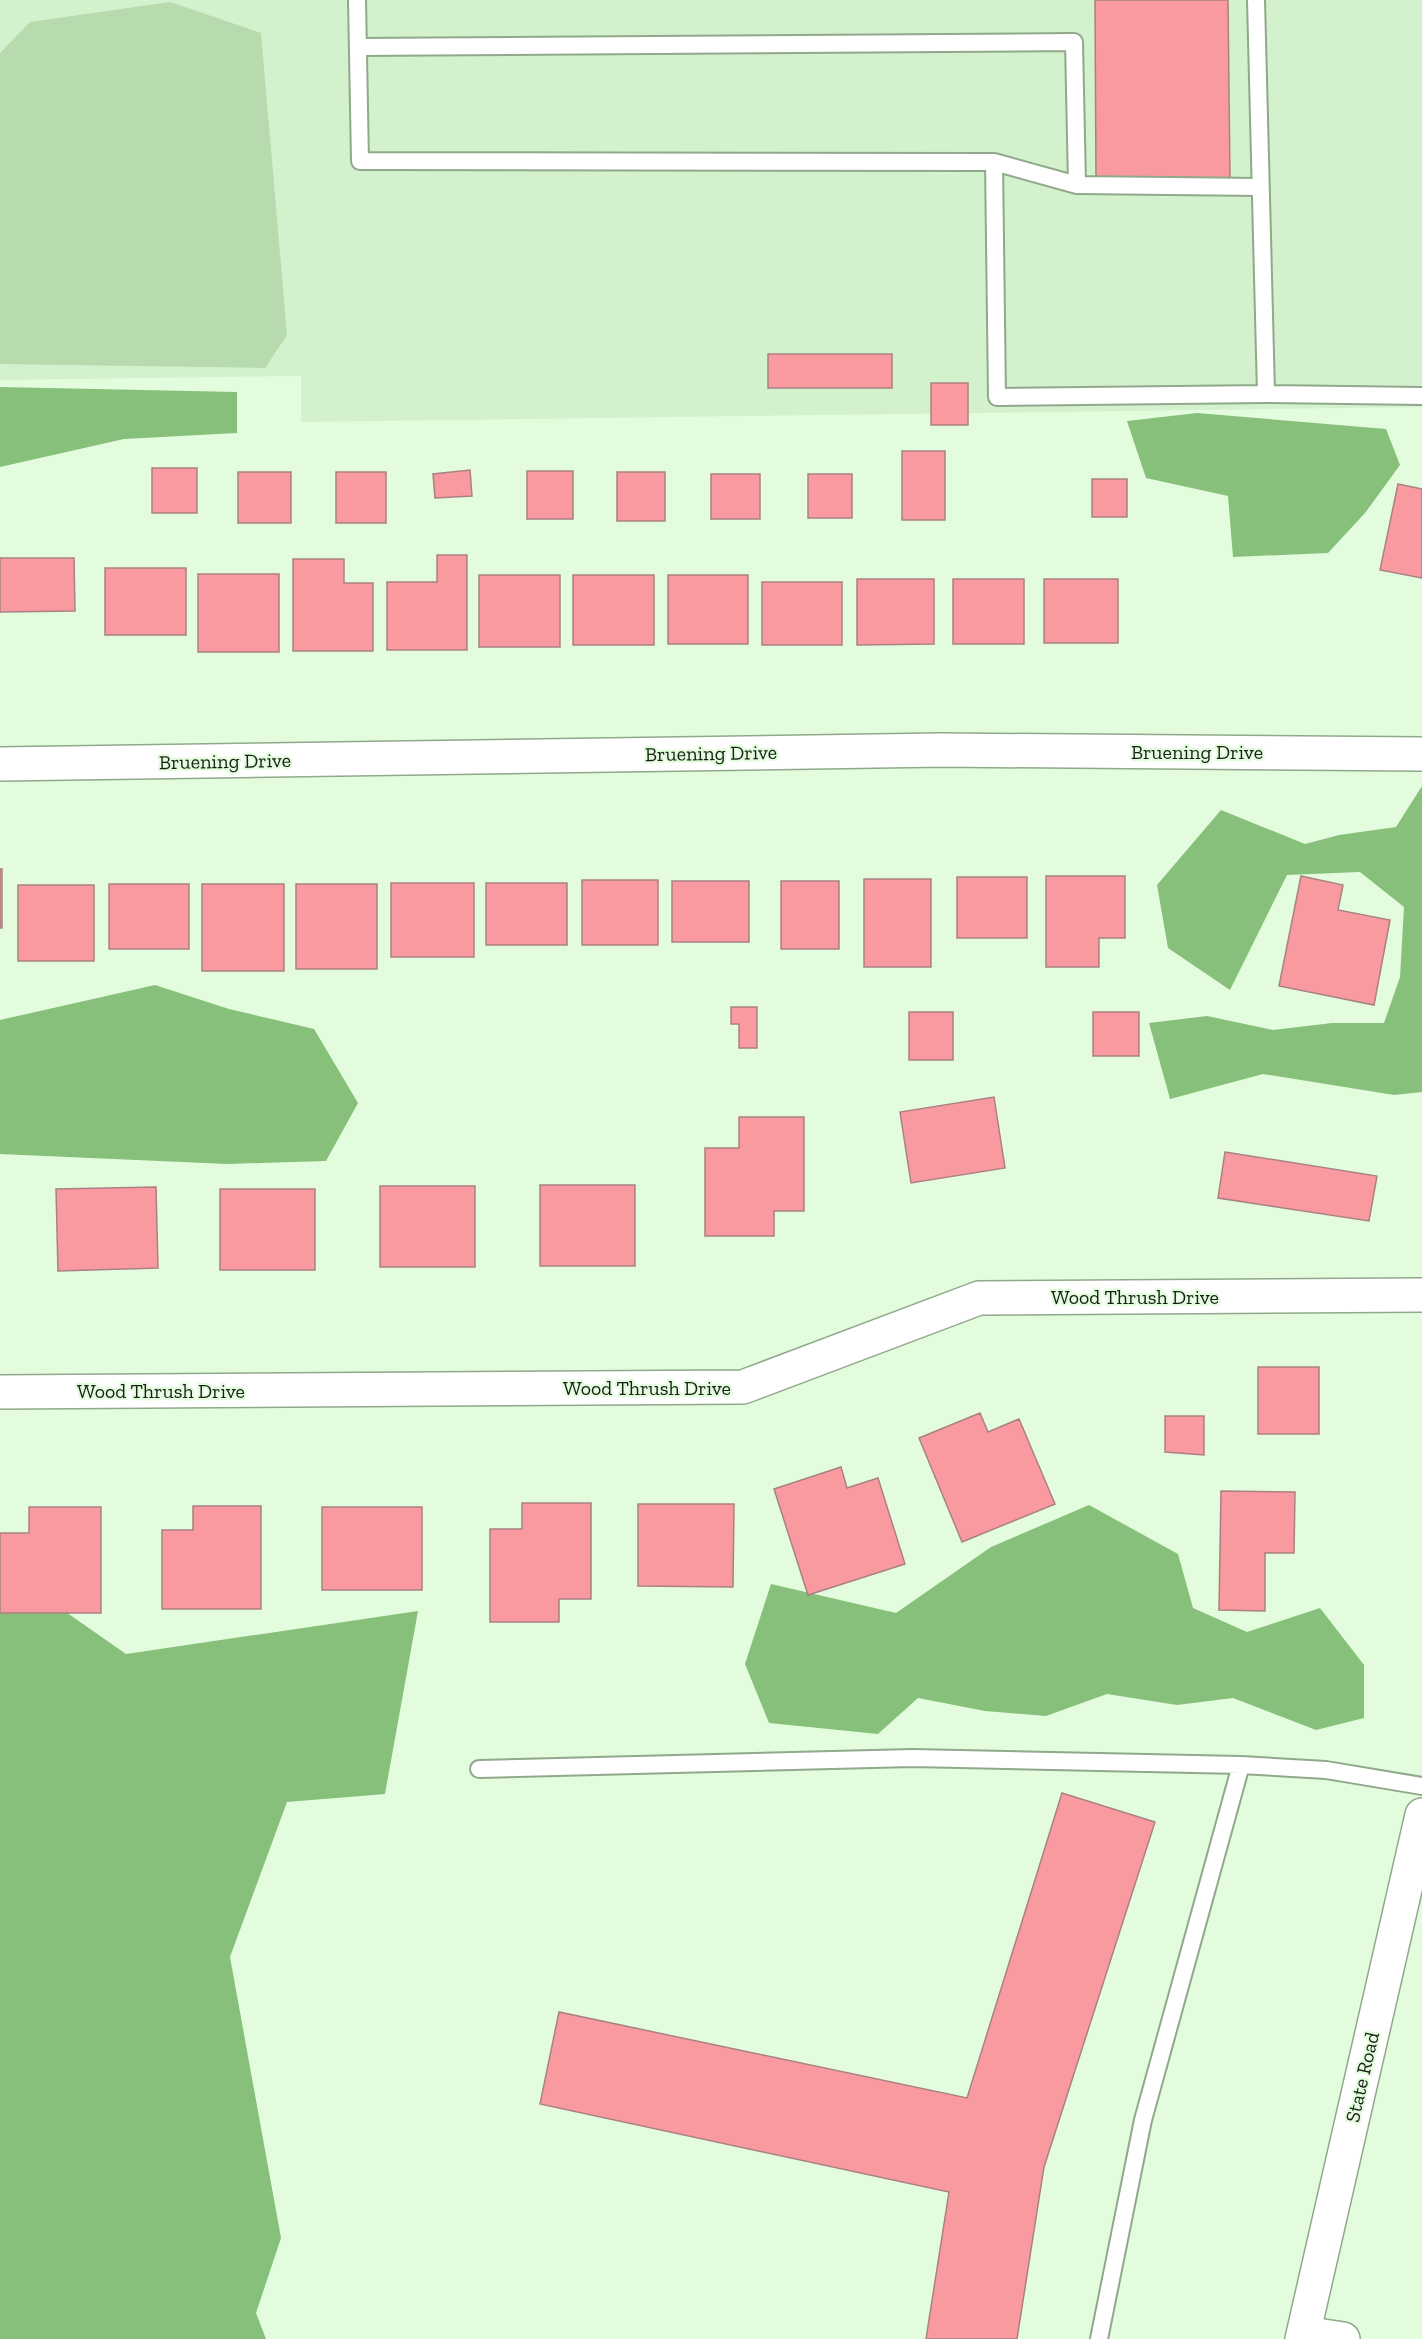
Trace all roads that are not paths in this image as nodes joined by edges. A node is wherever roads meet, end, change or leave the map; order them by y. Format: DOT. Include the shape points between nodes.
graph roads {
  1 [pos="357,0"];
  2 [pos="1256,0"];
  3 [pos="358,47"];
  4 [pos="994,162"];
  5 [pos="1077,185"];
  6 [pos="1260,187"];
  7 [pos="1266,394"];
  8 [pos="1422,396"];
  9 [pos="1422,754"];
  10 [pos="0,764"];
  11 [pos="1422,1295"];
  12 [pos="0,1392"];
  13 [pos="1240,1766"];
  14 [pos="479,1769"];
  15 [pos="1422,1786"];
  16 [pos="1422,1815"];
  17 [pos="1303,2336"];
  18 [pos="1099,2339"];
  19 [pos="1343,2339"];
  1 -- 3 [label="lane"];
  2 -- 6 [label="lane"];
  3 -- 4 [label="lane" via="360,162"];
  3 -- 5 [label="lane" via="1074,42"];
  4 -- 5 [label="lane"];
  4 -- 7 [label="lane" via="997,397"];
  5 -- 6 [label="lane"];
  6 -- 7 [label="lane"];
  7 -- 8 [label="lane"];
  9 -- 10 [label="street, Bruening Drive" via="941,750"];
  11 -- 12 [label="street, Wood Thrush Drive" via="979,1298 743,1387"];
  13 -- 14 [label="lane" via="913,1758"];
  13 -- 15 [label="lane" via="1326,1770"];
  13 -- 18 [label="lane" via="1143,2120"];
  16 -- 17 [label="street, State Road"];
  17 -- 19 [label="street"];
}
